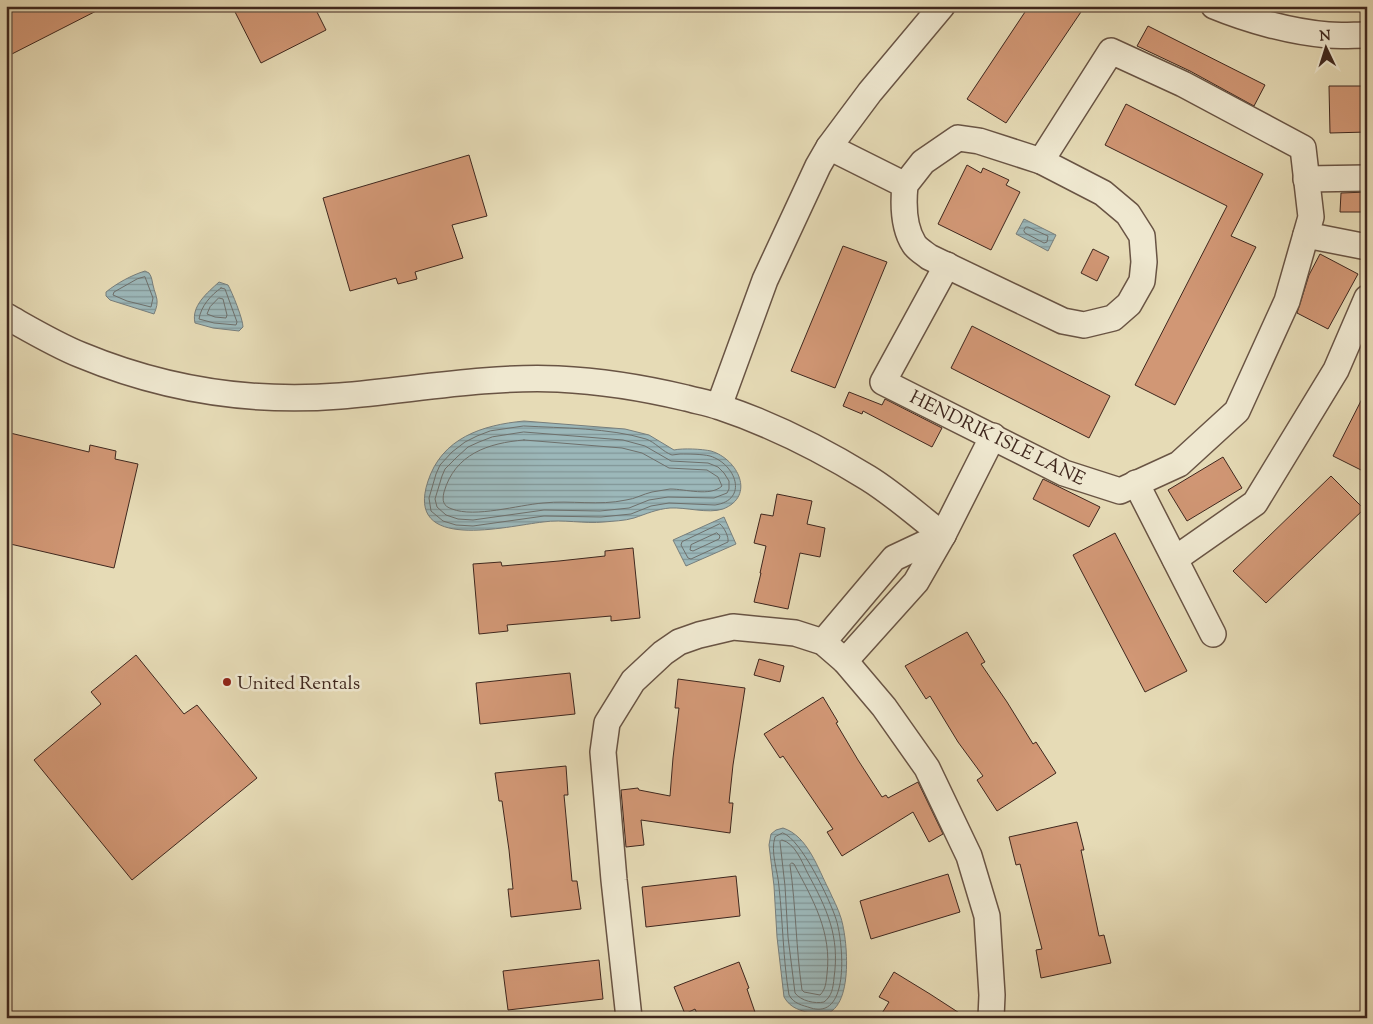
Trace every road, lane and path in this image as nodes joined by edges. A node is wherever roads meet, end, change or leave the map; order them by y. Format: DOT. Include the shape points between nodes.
graph roads {
  1 [pos="942,6"];
  2 [pos="1214,6"];
  3 [pos="1367,35"];
  4 [pos="829,147"];
  5 [pos="1041,161"];
  6 [pos="1367,178"];
  7 [pos="1306,179"];
  8 [pos="905,185"];
  9 [pos="1306,235"];
  10 [pos="1367,246"];
  11 [pos="947,265"];
  12 [pos="1367,298"];
  13 [pos="6,316"];
  14 [pos="719,406"];
  15 [pos="993,436"];
  16 [pos="1136,483"];
  17 [pos="943,535"];
  18 [pos="1175,559"];
  19 [pos="1212,634"];
  20 [pos="823,642"];
  21 [pos="846,661"];
  22 [pos="629,1018"];
  23 [pos="991,1018"];
  1 -- 4 [label="street"];
  2 -- 3 [label="street" via="1243,18 1327,35"];
  4 -- 8 [label="street"];
  4 -- 14 [label="street" via="765,280"];
  5 -- 7 [label="street, HENDRIK ISLE LANE" via="1111,51 1183,84 1303,148"];
  5 -- 8 [label="street" via="979,141 958,138 923,162"];
  5 -- 11 [label="street" via="1103,193 1128,214 1142,236 1142,281 1129,304 1114,318 1084,325 1063,321"];
  6 -- 7 [label="street"];
  7 -- 9 [label="street, HENDRIK ISLE LANE" via="1311,217"];
  8 -- 11 [label="street" via="906,226 914,245"];
  9 -- 10 [label="street"];
  9 -- 16 [label="street, HENDRIK ISLE LANE" via="1287,301 1237,411 1178,464"];
  11 -- 15 [label="street, HENDRIK ISLE LANE" via="883,382"];
  12 -- 18 [label="street" via="1336,370 1255,503"];
  13 -- 14 [label="street" via="80,355 171,384 224,393 302,398 477,380 559,379 640,389"];
  14 -- 17 [label="street" via="797,438 861,474"];
  15 -- 16 [label="street, HENDRIK ISLE LANE" via="1064,473 1120,491"];
  15 -- 17 [label="street"];
  16 -- 18 [label="street"];
  17 -- 20 [label="street" via="894,558"];
  17 -- 21 [label="street" via="916,582"];
  18 -- 19 [label="street"];
  20 -- 21 [label="street"];
  20 -- 22 [label="street" via="795,633 734,627 679,642 633,681 607,723 603,752"];
  21 -- 23 [label="street" via="884,707 927,768 969,856 987,916"];
}
